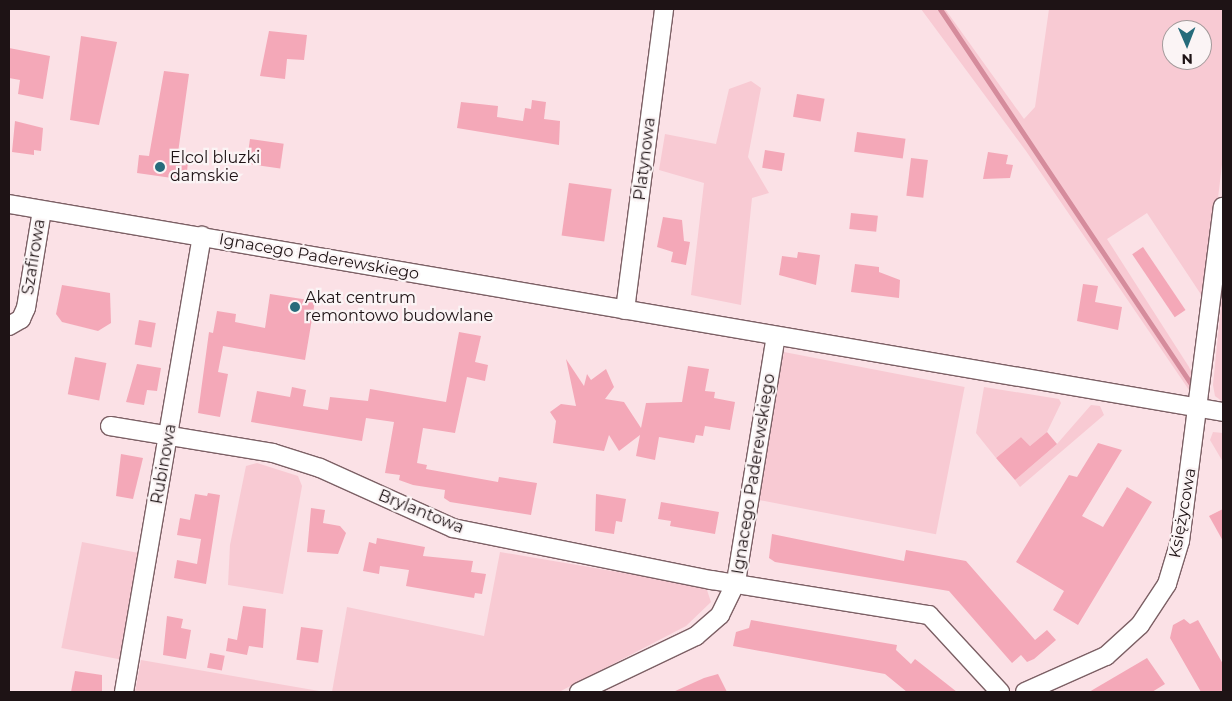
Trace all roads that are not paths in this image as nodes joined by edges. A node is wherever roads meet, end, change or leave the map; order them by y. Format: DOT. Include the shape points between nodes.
graph roads {
  1 [pos="664,9"];
  2 [pos="9,204"];
  3 [pos="1223,207"];
  4 [pos="42,210"];
  5 [pos="202,236"];
  6 [pos="625,310"];
  7 [pos="9,326"];
  8 [pos="776,336"];
  9 [pos="1200,408"];
  10 [pos="1223,412"];
  11 [pos="110,426"];
  12 [pos="169,437"];
  13 [pos="736,582"];
  14 [pos="124,692"];
  15 [pos="578,692"];
  16 [pos="1000,692"];
  17 [pos="1025,692"];
  1 -- 6 [label="street, Platynowa"];
  2 -- 4 [label="street, Ignacego Paderewskiego"];
  3 -- 9 [label="street, Księżycowa"];
  4 -- 5 [label="street, Ignacego Paderewskiego"];
  4 -- 7 [label="street, Szafirowa" via="26,308 21,319"];
  5 -- 6 [label="street, Ignacego Paderewskiego"];
  5 -- 12 [label="street, Rubinowa"];
  6 -- 8 [label="street, Ignacego Paderewskiego"];
  8 -- 9 [label="street, Ignacego Paderewskiego"];
  8 -- 13 [label="street, Ignacego Paderewskiego"];
  9 -- 10 [label="street, Ignacego Paderewskiego"];
  9 -- 17 [label="street, Księżycowa" via="1180,541 1155,605 1106,656"];
  11 -- 12 [label="street, Brylantowa"];
  12 -- 13 [label="street, Brylantowa" via="273,453 320,468 453,528"];
  12 -- 14 [label="street, Rubinowa"];
  13 -- 15 [label="street" via="720,615 696,636"];
  13 -- 16 [label="street, Ignacego Paderewskiego" via="929,615"];
}
